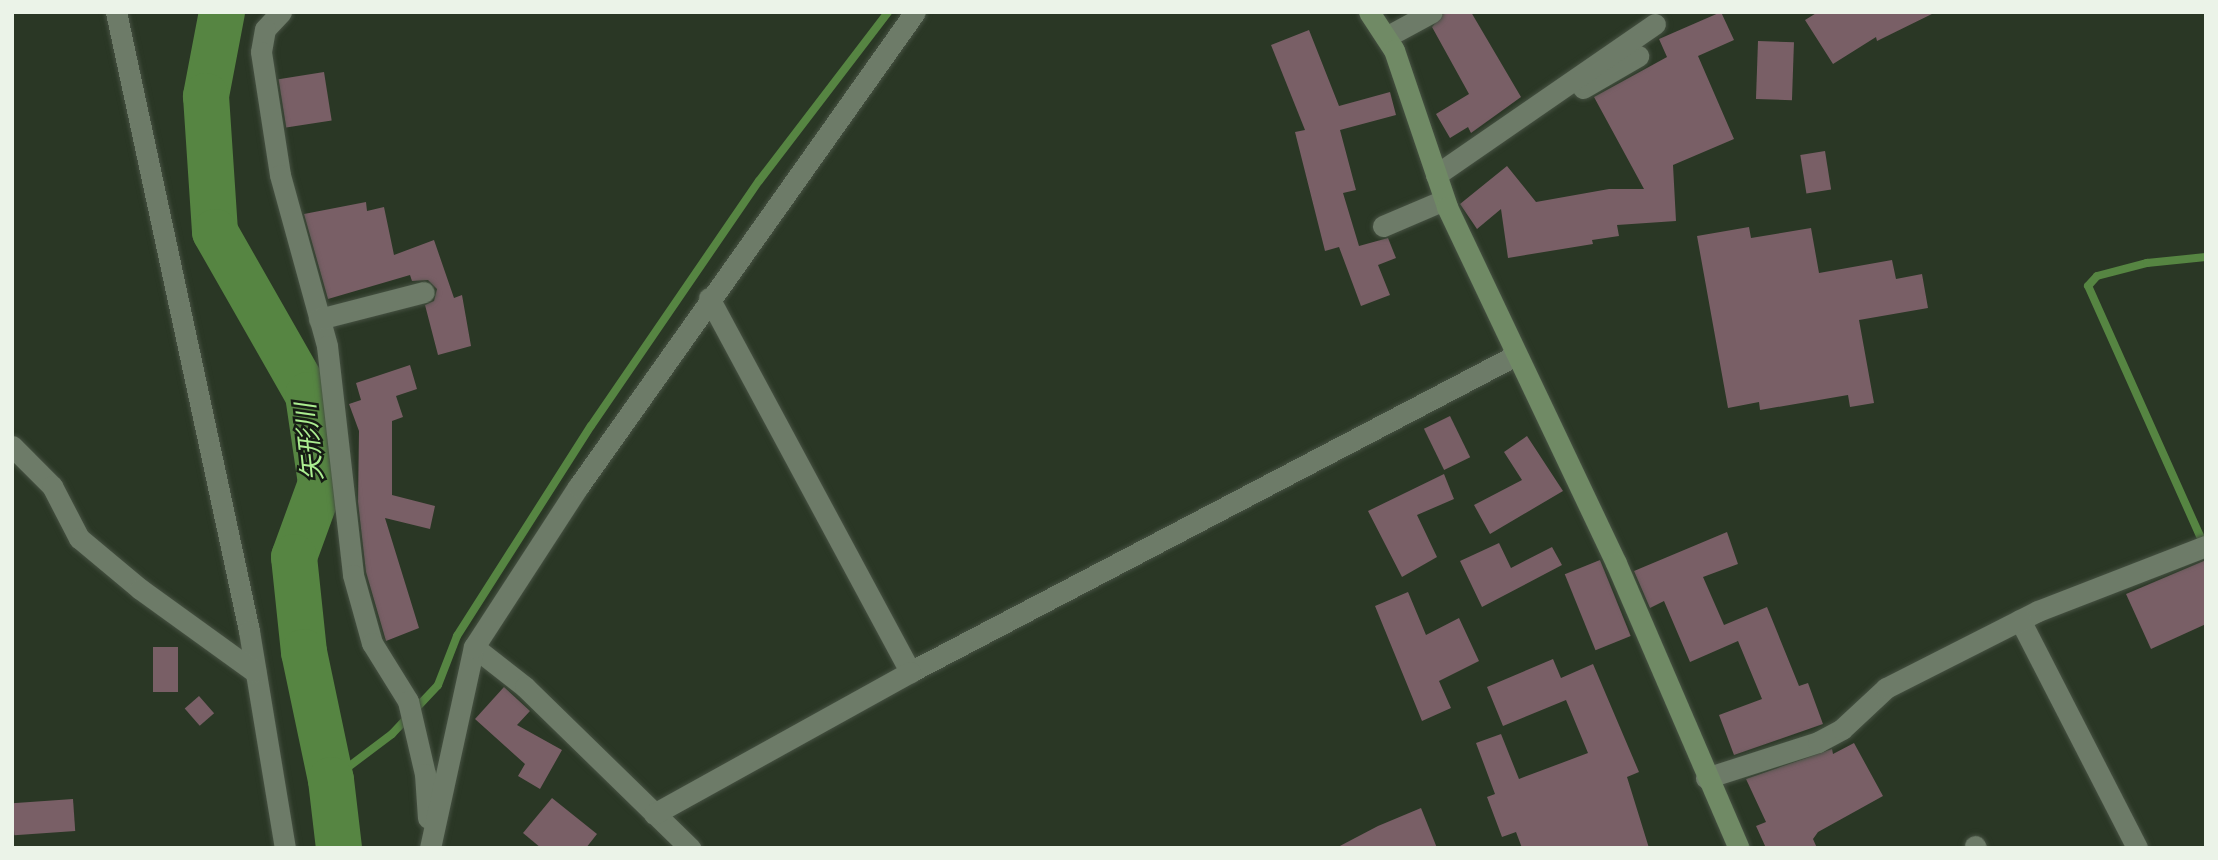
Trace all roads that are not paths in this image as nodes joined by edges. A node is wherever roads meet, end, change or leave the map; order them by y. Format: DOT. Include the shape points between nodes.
graph roads {
  1 [pos="116,12"];
  2 [pos="281,12"];
  3 [pos="915,12"];
  4 [pos="1369,12"];
  5 [pos="1432,12"];
  6 [pos="1655,24"];
  7 [pos="1386,37"];
  8 [pos="1638,56"];
  9 [pos="1440,188"];
  10 [pos="1383,226"];
  11 [pos="424,292"];
  12 [pos="709,298"];
  13 [pos="319,319"];
  14 [pos="1516,355"];
  15 [pos="12,446"];
  16 [pos="2206,546"];
  17 [pos="2021,620"];
  18 [pos="474,647"];
  19 [pos="255,672"];
  20 [pos="910,672"];
  21 [pos="1706,778"];
  22 [pos="654,814"];
  23 [pos="285,848"];
  24 [pos="430,848"];
  25 [pos="690,848"];
  26 [pos="1739,848"];
  27 [pos="2137,848"];
  1 -- 19 [label="street"];
  2 -- 13 [label="street" via="265,29 261,52 280,175"];
  3 -- 12 [label="street"];
  4 -- 7 [label="street"];
  5 -- 7 [label="street"];
  6 -- 9 [label="street"];
  7 -- 9 [label="street"];
  8 -- 9 [label="street" via="1572,94"];
  9 -- 10 [label="street"];
  9 -- 14 [label="street"];
  11 -- 13 [label="street"];
  12 -- 18 [label="street"];
  12 -- 20 [label="street"];
  13 -- 24 [label="street" via="327,346 353,575 372,643 408,701 425,774"];
  14 -- 20 [label="street"];
  14 -- 21 [label="street" via="1616,564"];
  15 -- 19 [label="street" via="52,486 79,538 140,589"];
  16 -- 17 [label="street"];
  17 -- 21 [label="street" via="1886,688 1858,709 1842,729 1818,742"];
  17 -- 27 [label="street"];
  18 -- 22 [label="street" via="524,687"];
  18 -- 24 [label="street"];
  19 -- 23 [label="street"];
  20 -- 22 [label="street"];
  21 -- 26 [label="street"];
  22 -- 25 [label="street"];
}
